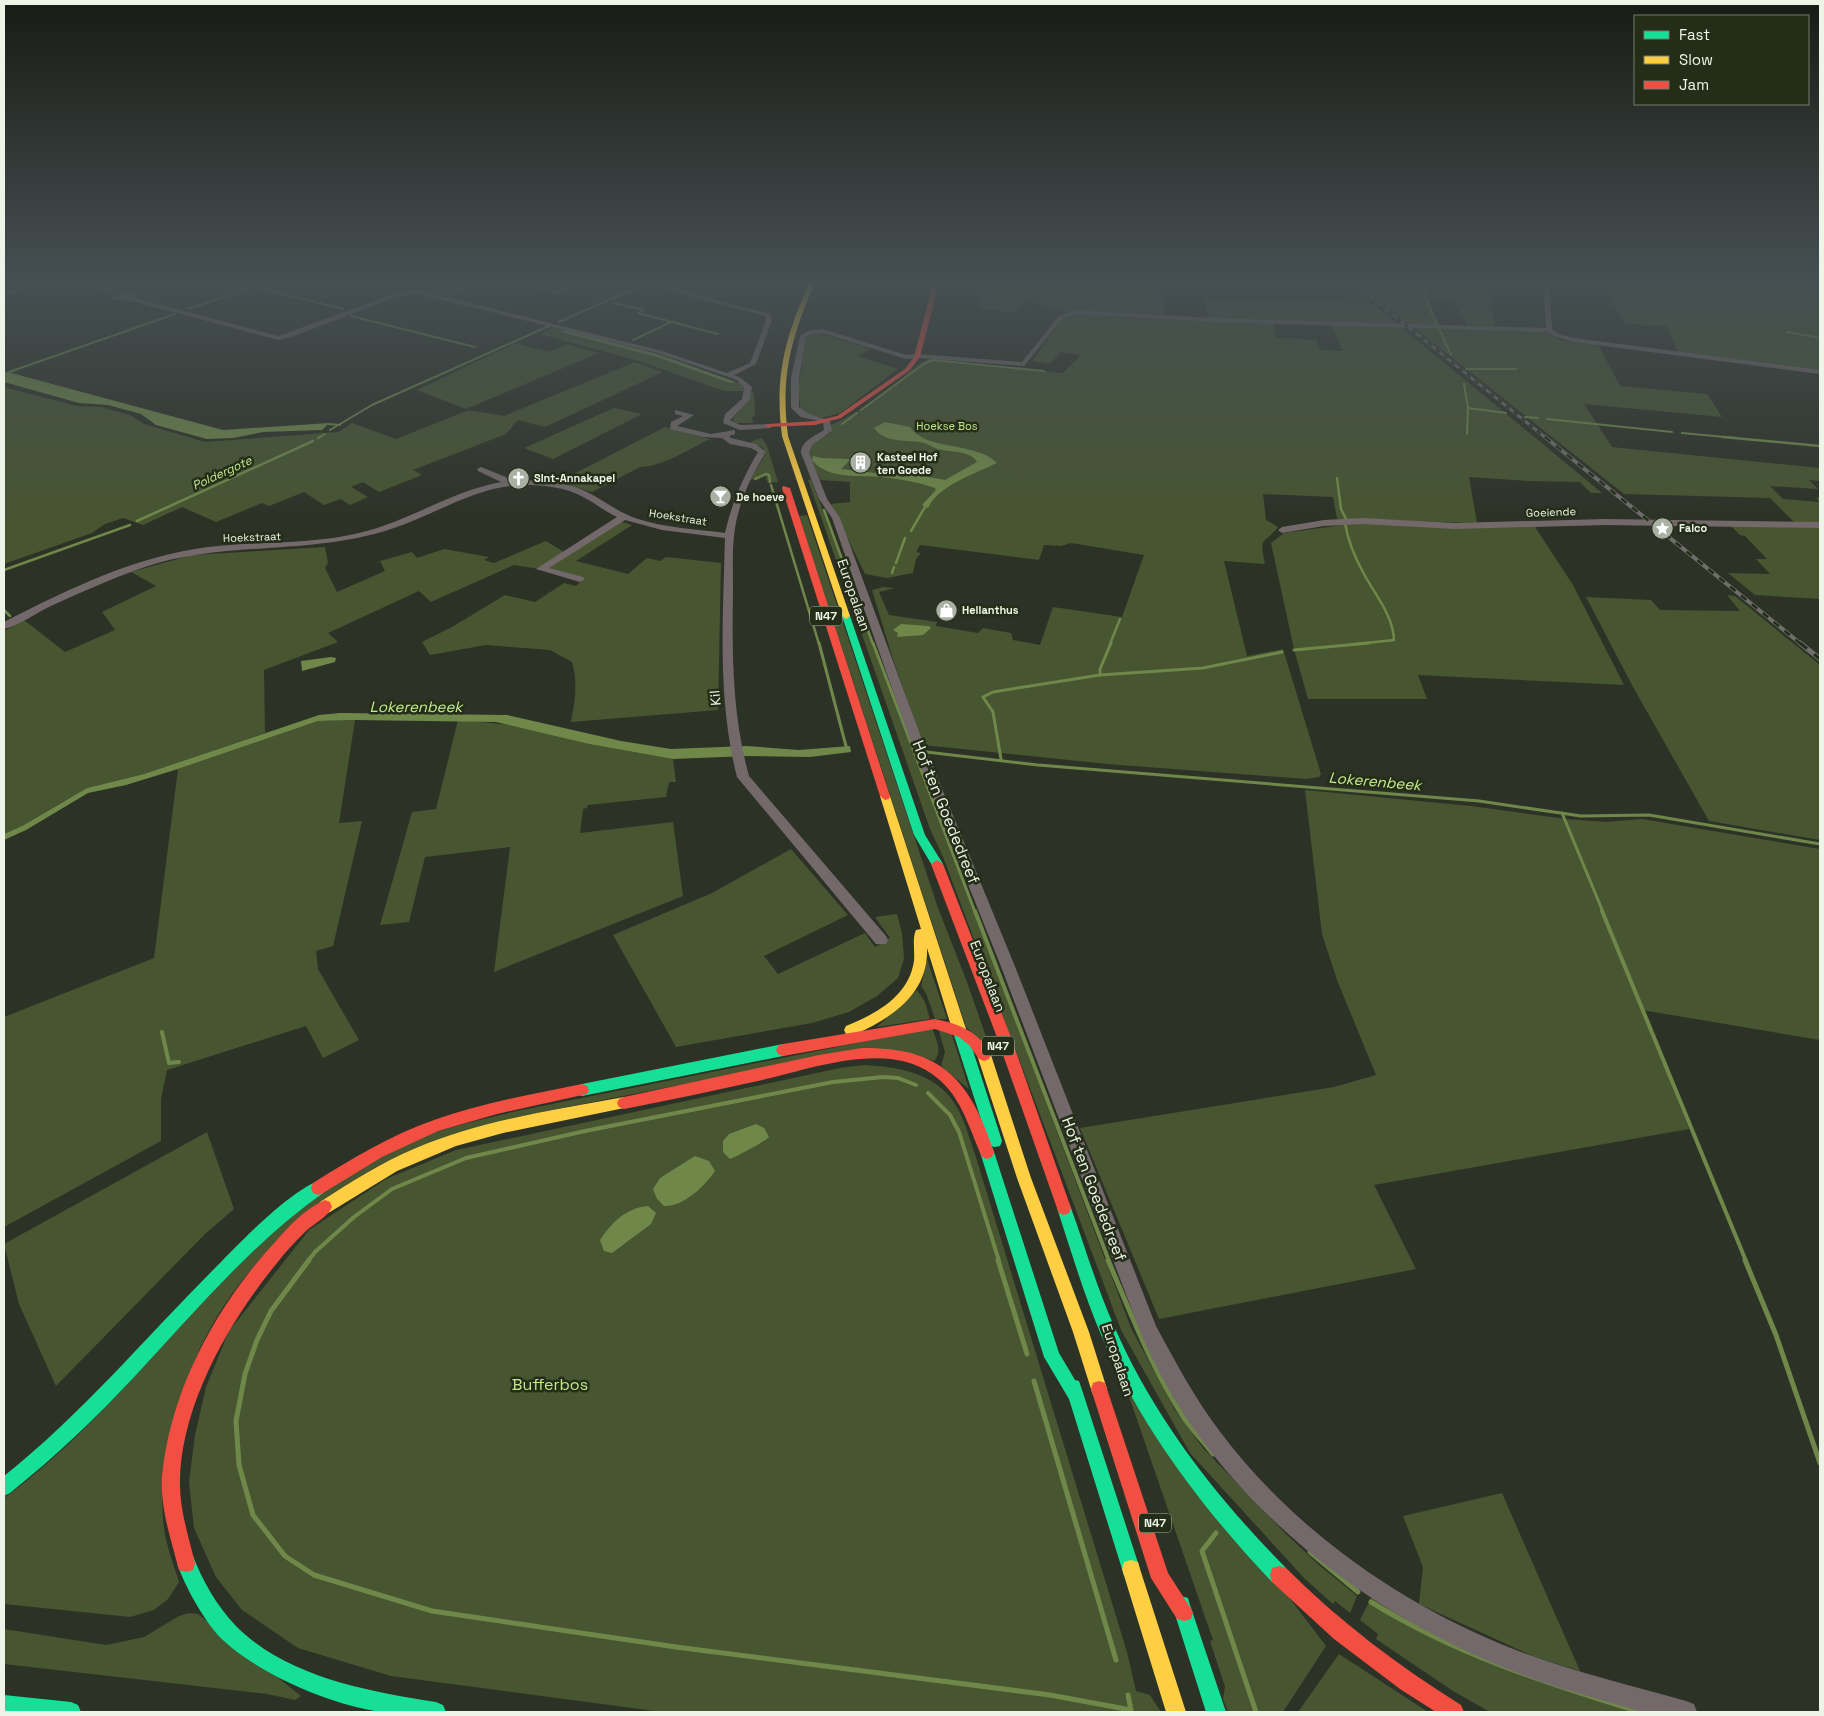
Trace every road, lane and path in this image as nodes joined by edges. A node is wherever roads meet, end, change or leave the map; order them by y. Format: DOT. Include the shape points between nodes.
graph roads {
  1 [pos="684,360"];
  2 [pos="754,360"];
  3 [pos="783,360"];
  4 [pos="798,360"];
  5 [pos="915,360"];
  6 [pos="965,360"];
  7 [pos="1027,360"];
  8 [pos="1728,360"];
  9 [pos="1820,372"];
  10 [pos="728,375"];
  11 [pos="678,412"];
  12 [pos="767,413"];
  13 [pos="826,421"];
  14 [pos="782,425"];
  15 [pos="732,426"];
  16 [pos="741,427"];
  17 [pos="769,431"];
  18 [pos="725,436"];
  19 [pos="480,469"];
  20 [pos="784,480"];
  21 [pos="505,484"];
  22 [pos="624,517"];
  23 [pos="1820,526"];
  24 [pos="1282,530"];
  25 [pos="729,536"];
  26 [pos="580,579"];
  27 [pos="4,626"];
  28 [pos="920,835"];
  29 [pos="923,915"];
  30 [pos="881,940"];
  31 [pos="959,1030"];
  32 [pos="811,1044"];
  33 [pos="1076,1396"];
  34 [pos="4,1487"];
  35 [pos="1184,1612"];
  36 [pos="4,1705"];
  37 [pos="71,1712"];
  38 [pos="436,1712"];
  39 [pos="1176,1712"];
  40 [pos="1216,1712"];
  41 [pos="1454,1712"];
  42 [pos="1686,1712"];
  1 -- 10 [label="street"];
  2 -- 10 [label="street" via="753,364"];
  3 -- 14 [label="main road, Europalaan / N47"];
  4 -- 13 [label="street" via="795,408 804,415"];
  5 -- 13 [label="main road" via="879,392 845,415"];
  6 -- 7 [label="street" via="1024,364"];
  8 -- 9 [label="street"];
  10 -- 15 [label="street" via="748,387 746,400 726,418"];
  11 -- 18 [label="street" via="690,415 673,427 709,436"];
  12 -- 17 [label="main road"];
  13 -- 14 [label="main road"];
  13 -- 42 [label="street, Hof ten Goededreef" via="828,431 805,448 823,499 836,518 918,745 1149,1331 1192,1406 1214,1438 1264,1495 1341,1565 1402,1606 1513,1661"];
  14 -- 17 [label="main road"];
  14 -- 28 [label="main road, Europalaan / N47"];
  15 -- 16 [label="street"];
  15 -- 18 [label="street" via="724,433"];
  16 -- 17 [label="street"];
  16 -- 18 [label="street"];
  18 -- 25 [label="street, Kil" via="732,442 754,446 762,452 746,479"];
  19 -- 21 [label="street" via="503,479"];
  20 -- 29 [label="main road, N47"];
  21 -- 22 [label="street, Hoekstraat" via="542,484 572,489"];
  21 -- 27 [label="street, Hoekstraat" via="468,494 394,525 344,540 316,545 223,548 156,561 96,583"];
  22 -- 25 [label="street, Hoekstraat" via="652,525"];
  22 -- 26 [label="street" via="541,569"];
  23 -- 24 [label="street, Goeiende" via="1605,522 1455,526 1362,521"];
  25 -- 30 [label="street, Kil" via="727,666 736,752 743,777"];
  28 -- 35 [label="main road, Europalaan / N47" via="1018,1100"];
  28 -- 41 [label="main road" via="936,862 992,1001 1098,1306 1115,1346 1160,1430 1219,1509 1302,1597 1360,1648"];
  29 -- 31 [label="main road, N47"];
  29 -- 32 [label="main road" via="920,968 902,999 887,1013 863,1026"];
  31 -- 32 [label="main road" via="935,1024 922,1025"];
  31 -- 33 [label="main road, N47"];
  31 -- 35 [label="main road" via="972,1038 986,1059 1024,1178 1081,1332 1160,1578"];
  32 -- 34 [label="main road" via="463,1117 416,1133 362,1159 270,1224 74,1427"];
  33 -- 38 [label="main road" via="1052,1357 977,1120 963,1094 950,1079 918,1060 868,1053 844,1057 489,1131 436,1146 382,1170 316,1213 281,1246 237,1300 200,1366 182,1419 171,1479 177,1528 191,1580 230,1635 270,1664 302,1679 384,1704"];
  33 -- 39 [label="main road, N47"];
  35 -- 40 [label="main road, Europalaan / N47"];
  36 -- 37 [label="main road"];
}
